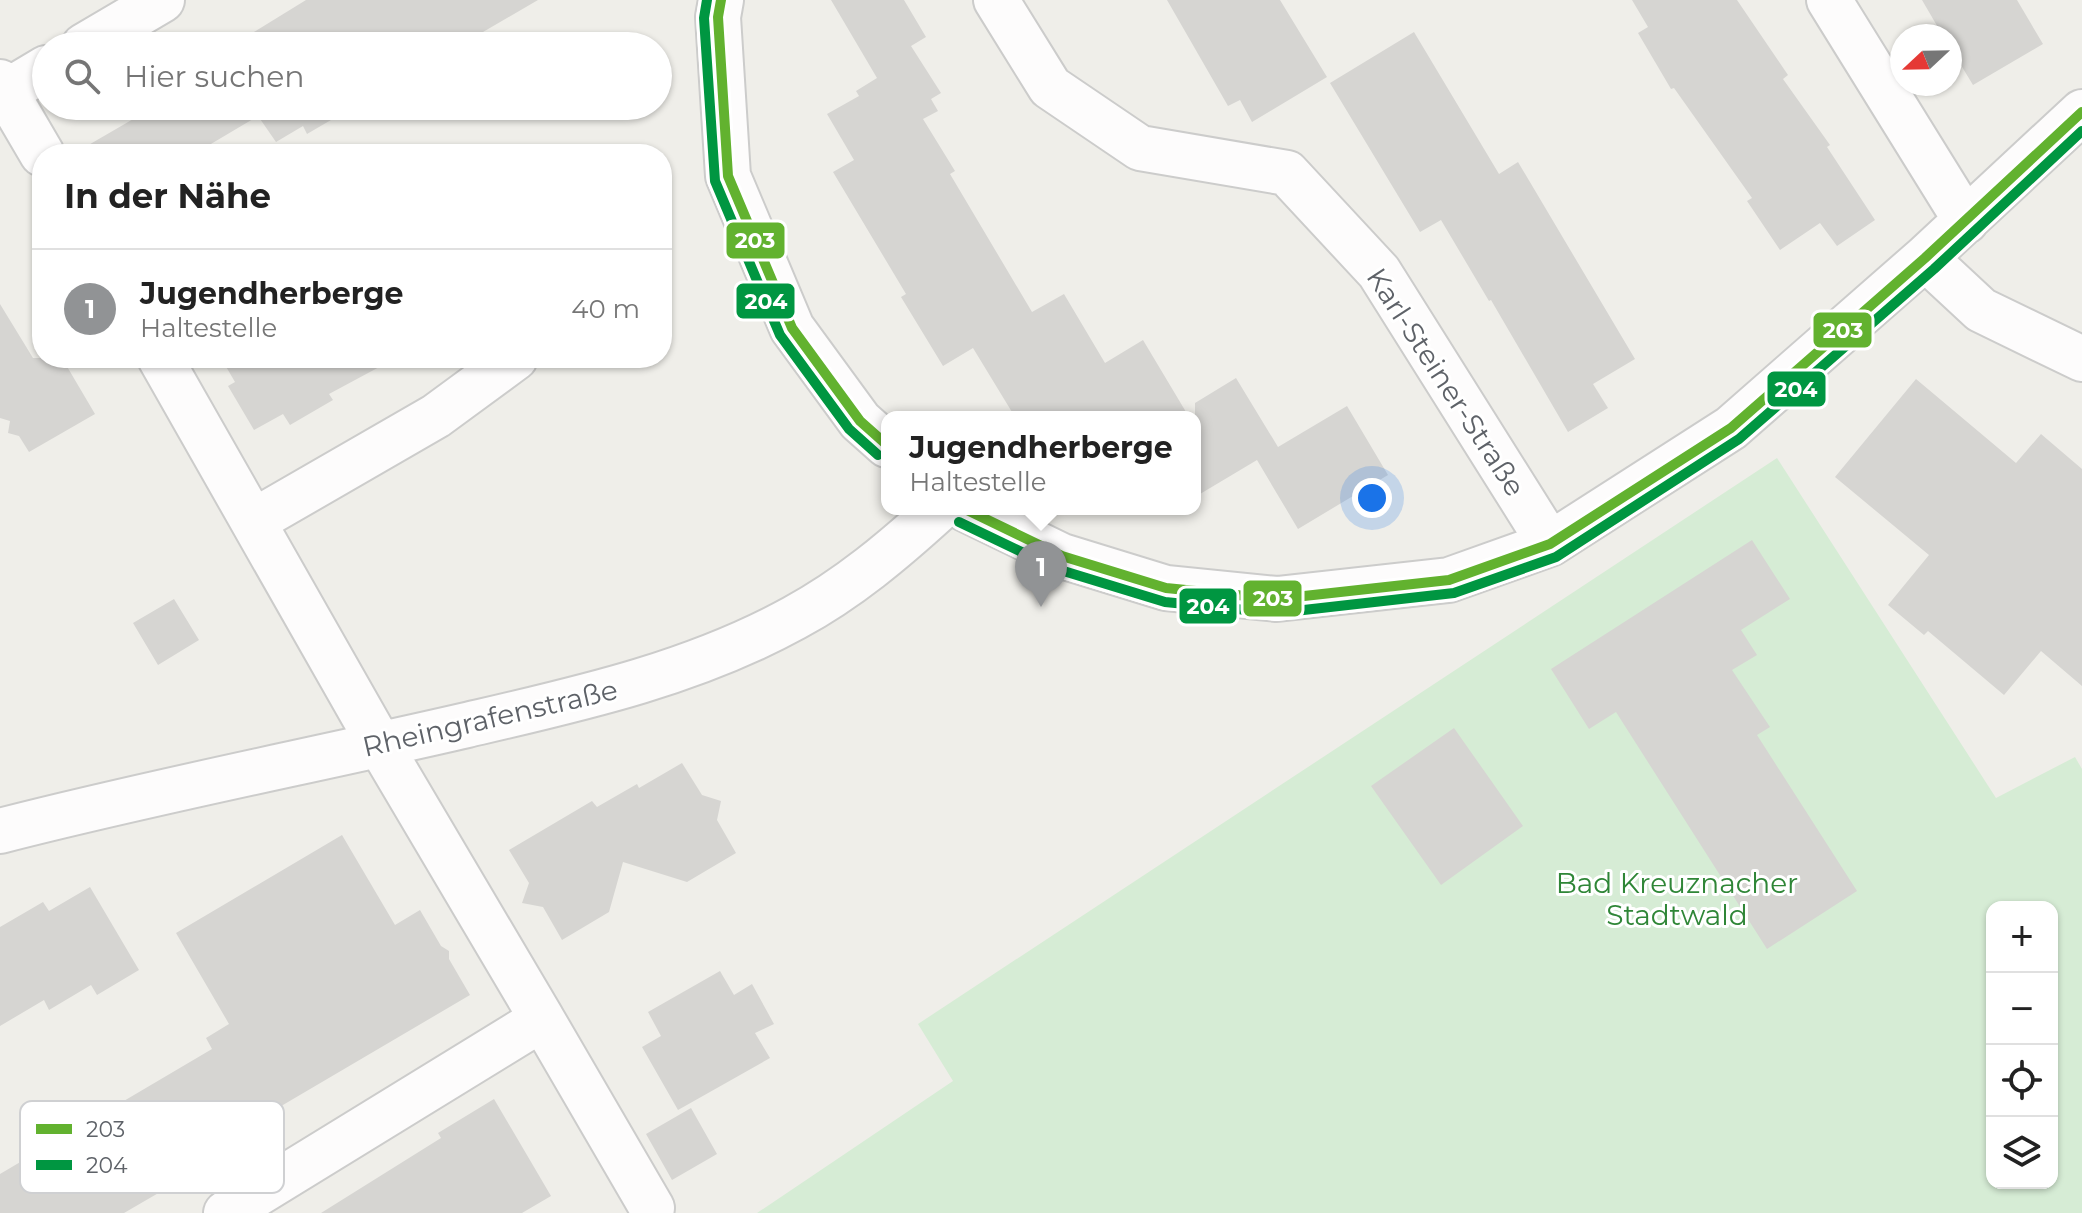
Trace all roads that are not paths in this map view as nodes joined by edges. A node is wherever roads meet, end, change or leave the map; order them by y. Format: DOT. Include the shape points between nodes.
graph roads {
  1 [pos="162,0"];
  2 [pos="721,0"];
  3 [pos="996,0"];
  4 [pos="1829,0"];
  5 [pos="108,32"];
  6 [pos="32,74"];
  7 [pos="3,87"];
  8 [pos="2082,112"];
  9 [pos="36,144"];
  10 [pos="1966,221"];
  11 [pos="1925,258"];
  12 [pos="2082,359"];
  13 [pos="166,368"];
  14 [pos="501,368"];
  15 [pos="881,440"];
  16 [pos="932,515"];
  17 [pos="977,515"];
  18 [pos="254,521"];
  19 [pos="1550,544"];
  20 [pos="380,745"];
  21 [pos="0,831"];
  22 [pos="542,1019"];
  23 [pos="284,1177"];
  24 [pos="259,1193"];
  25 [pos="652,1208"];
  26 [pos="226,1213"];
  1 -- 5 [label="street"];
  2 -- 15 [label="street" via="728,176 792,328 860,421"];
  3 -- 19 [label="street, Karl-Steiner-Straße" via="1050,87 1140,148 1287,173 1379,272"];
  4 -- 10 [label="street"];
  6 -- 7 [label="street"];
  7 -- 9 [label="street"];
  8 -- 10 [label="street"];
  10 -- 11 [label="street"];
  11 -- 12 [label="street" via="1981,310"];
  11 -- 19 [label="street" via="1731,428"];
  13 -- 18 [label="street"];
  14 -- 18 [label="street" via="436,416"];
  16 -- 20 [label="street, Rheingrafenstraße" via="876,566 795,618 716,655 610,691"];
  17 -- 19 [label="street" via="1062,556 1166,588 1277,599 1449,580"];
  18 -- 20 [label="street"];
  20 -- 21 [label="street, Rheingrafenstraße"];
  20 -- 22 [label="street"];
  22 -- 23 [label="street"];
  22 -- 25 [label="street"];
  24 -- 26 [label="street"];
}
